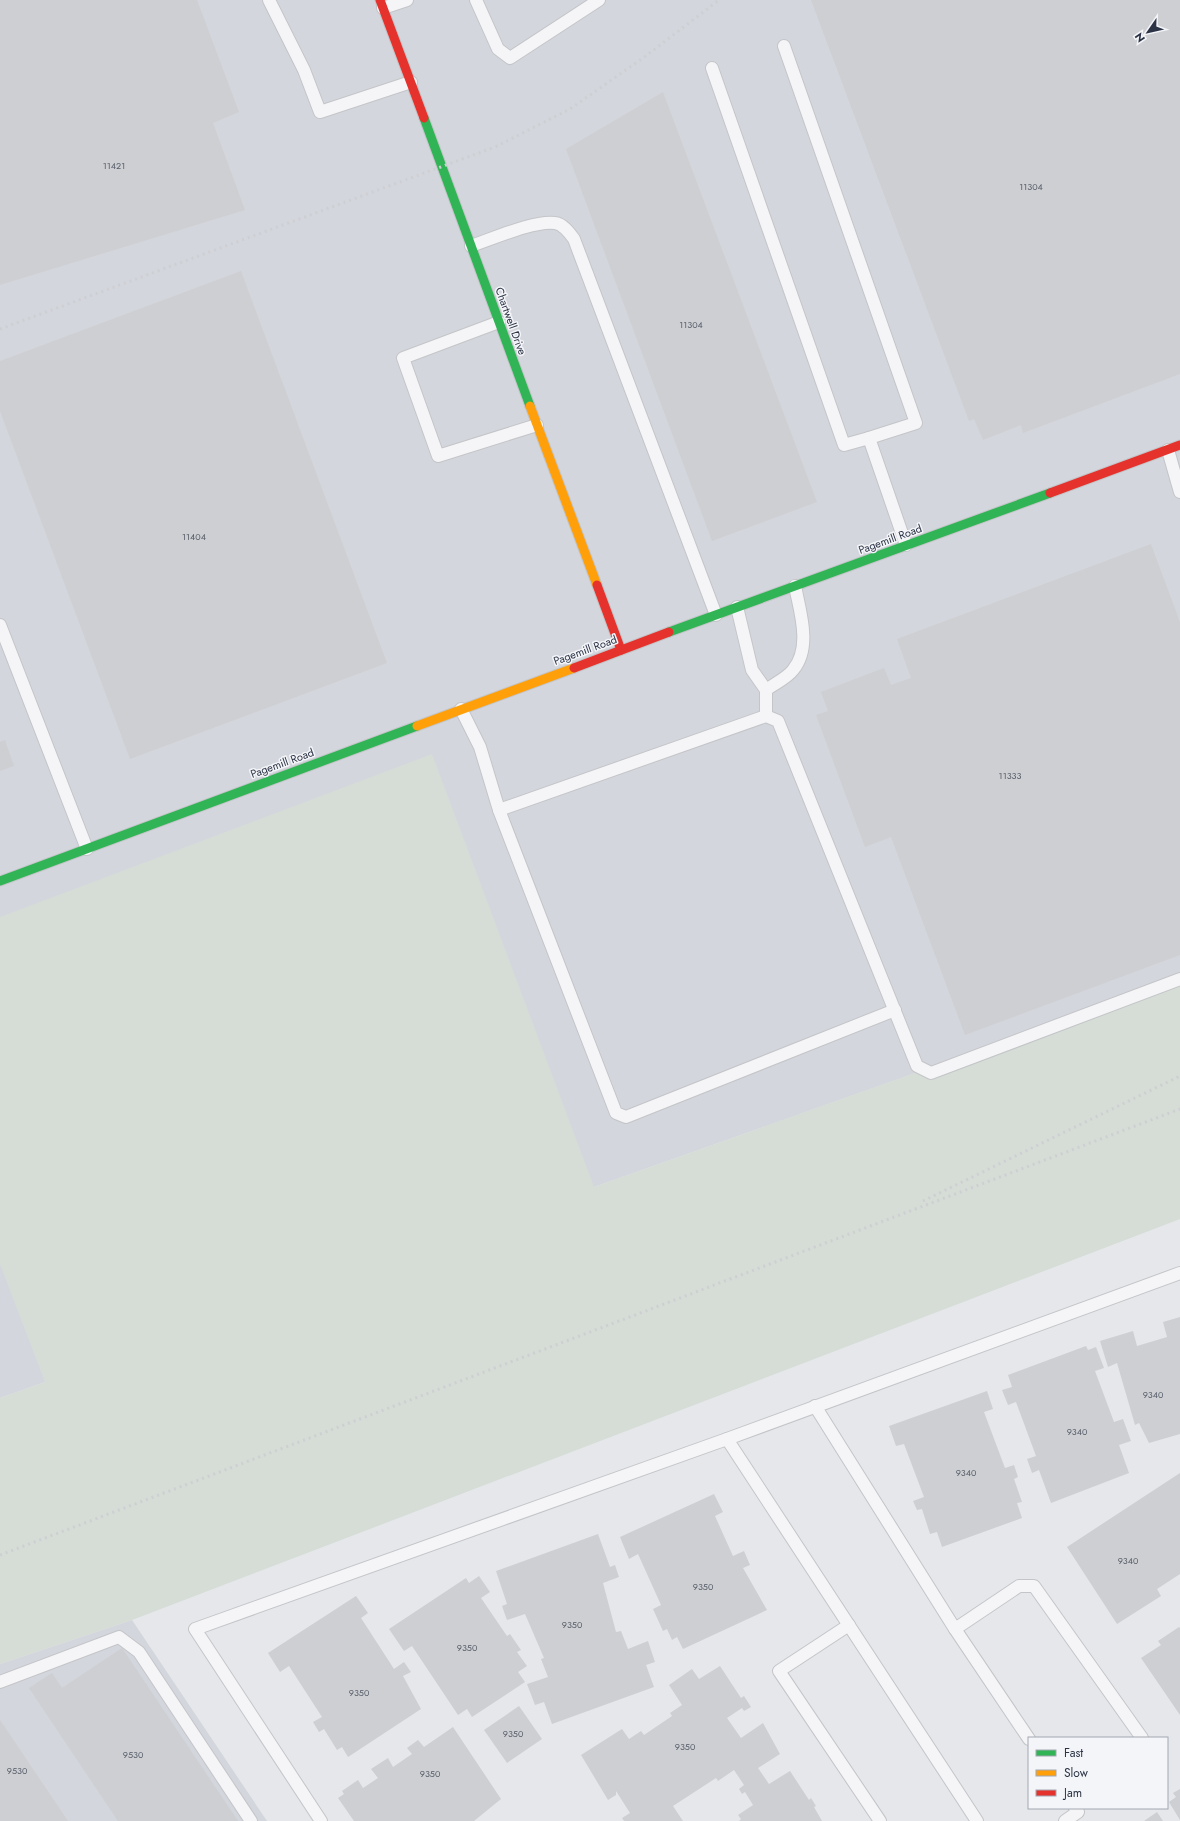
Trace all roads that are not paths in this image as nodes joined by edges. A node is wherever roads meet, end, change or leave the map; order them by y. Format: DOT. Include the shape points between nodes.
graph roads {
  1 [pos="269,0"];
  2 [pos="407,0"];
  3 [pos="476,0"];
  4 [pos="599,0"];
  5 [pos="382,4"];
  6 [pos="784,46"];
  7 [pos="712,68"];
  8 [pos="411,82"];
  9 [pos="471,246"];
  10 [pos="499,322"];
  11 [pos="537,425"];
  12 [pos="870,438"];
  13 [pos="1180,445"];
  14 [pos="1168,450"];
  15 [pos="1180,492"];
  16 [pos="906,545"];
  17 [pos="795,586"];
  18 [pos="737,607"];
  19 [pos="716,615"];
  20 [pos="0,625"];
  21 [pos="621,650"];
  22 [pos="766,690"];
  23 [pos="461,709"];
  24 [pos="766,716"];
  25 [pos="499,810"];
  26 [pos="87,849"];
  27 [pos="0,881"];
  28 [pos="1180,979"];
  29 [pos="894,1010"];
  30 [pos="1180,1273"];
  31 [pos="815,1406"];
  32 [pos="727,1439"];
  33 [pos="849,1625"];
  34 [pos="955,1629"];
  35 [pos="0,1682"];
  36 [pos="1141,1737"];
  37 [pos="1028,1738"];
  38 [pos="1079,1809"];
  39 [pos="251,1821"];
  40 [pos="322,1821"];
  41 [pos="880,1821"];
  42 [pos="977,1821"];
  43 [pos="1065,1821"];
  1 -- 8 [label="lane" via="304,70 320,112"];
  2 -- 5 [label="lane"];
  3 -- 4 [label="lane" via="498,49 510,58"];
  5 -- 8 [label="street, Chartwell Drive"];
  6 -- 12 [label="lane" via="916,423"];
  7 -- 12 [label="lane" via="844,445"];
  8 -- 9 [label="street, Chartwell Drive"];
  9 -- 10 [label="street, Chartwell Drive"];
  9 -- 19 [label="lane" via="541,222 557,223 568,230 574,239"];
  10 -- 11 [label="street, Chartwell Drive"];
  10 -- 11 [label="lane" via="403,358 438,456"];
  11 -- 21 [label="street, Chartwell Drive"];
  12 -- 16 [label="lane"];
  13 -- 14 [label="street, Pagemill Road"];
  14 -- 15 [label="lane"];
  14 -- 16 [label="street, Pagemill Road"];
  16 -- 17 [label="street, Pagemill Road"];
  17 -- 18 [label="street, Pagemill Road"];
  17 -- 22 [label="lane" via="804,632 802,656 793,670"];
  18 -- 19 [label="street, Pagemill Road"];
  18 -- 22 [label="lane" via="752,670"];
  19 -- 21 [label="street, Pagemill Road"];
  20 -- 26 [label="lane"];
  21 -- 23 [label="street, Pagemill Road"];
  22 -- 24 [label="lane"];
  23 -- 25 [label="lane" via="480,747"];
  23 -- 26 [label="street, Pagemill Road"];
  24 -- 25 [label="lane"];
  24 -- 29 [label="lane" via="778,721"];
  25 -- 29 [label="lane" via="616,1113 626,1117"];
  26 -- 27 [label="street, Pagemill Road"];
  28 -- 29 [label="lane" via="931,1073 917,1066"];
  30 -- 31 [label="lane"];
  31 -- 32 [label="lane"];
  31 -- 34 [label="lane"];
  32 -- 33 [label="lane"];
  32 -- 40 [label="lane" via="195,1629"];
  33 -- 41 [label="lane" via="779,1671"];
  33 -- 42 [label="lane"];
  34 -- 36 [label="lane" via="1019,1586 1034,1586"];
  34 -- 37 [label="lane"];
  35 -- 39 [label="lane" via="119,1637 139,1652"];
  38 -- 43 [label="lane"];
}
